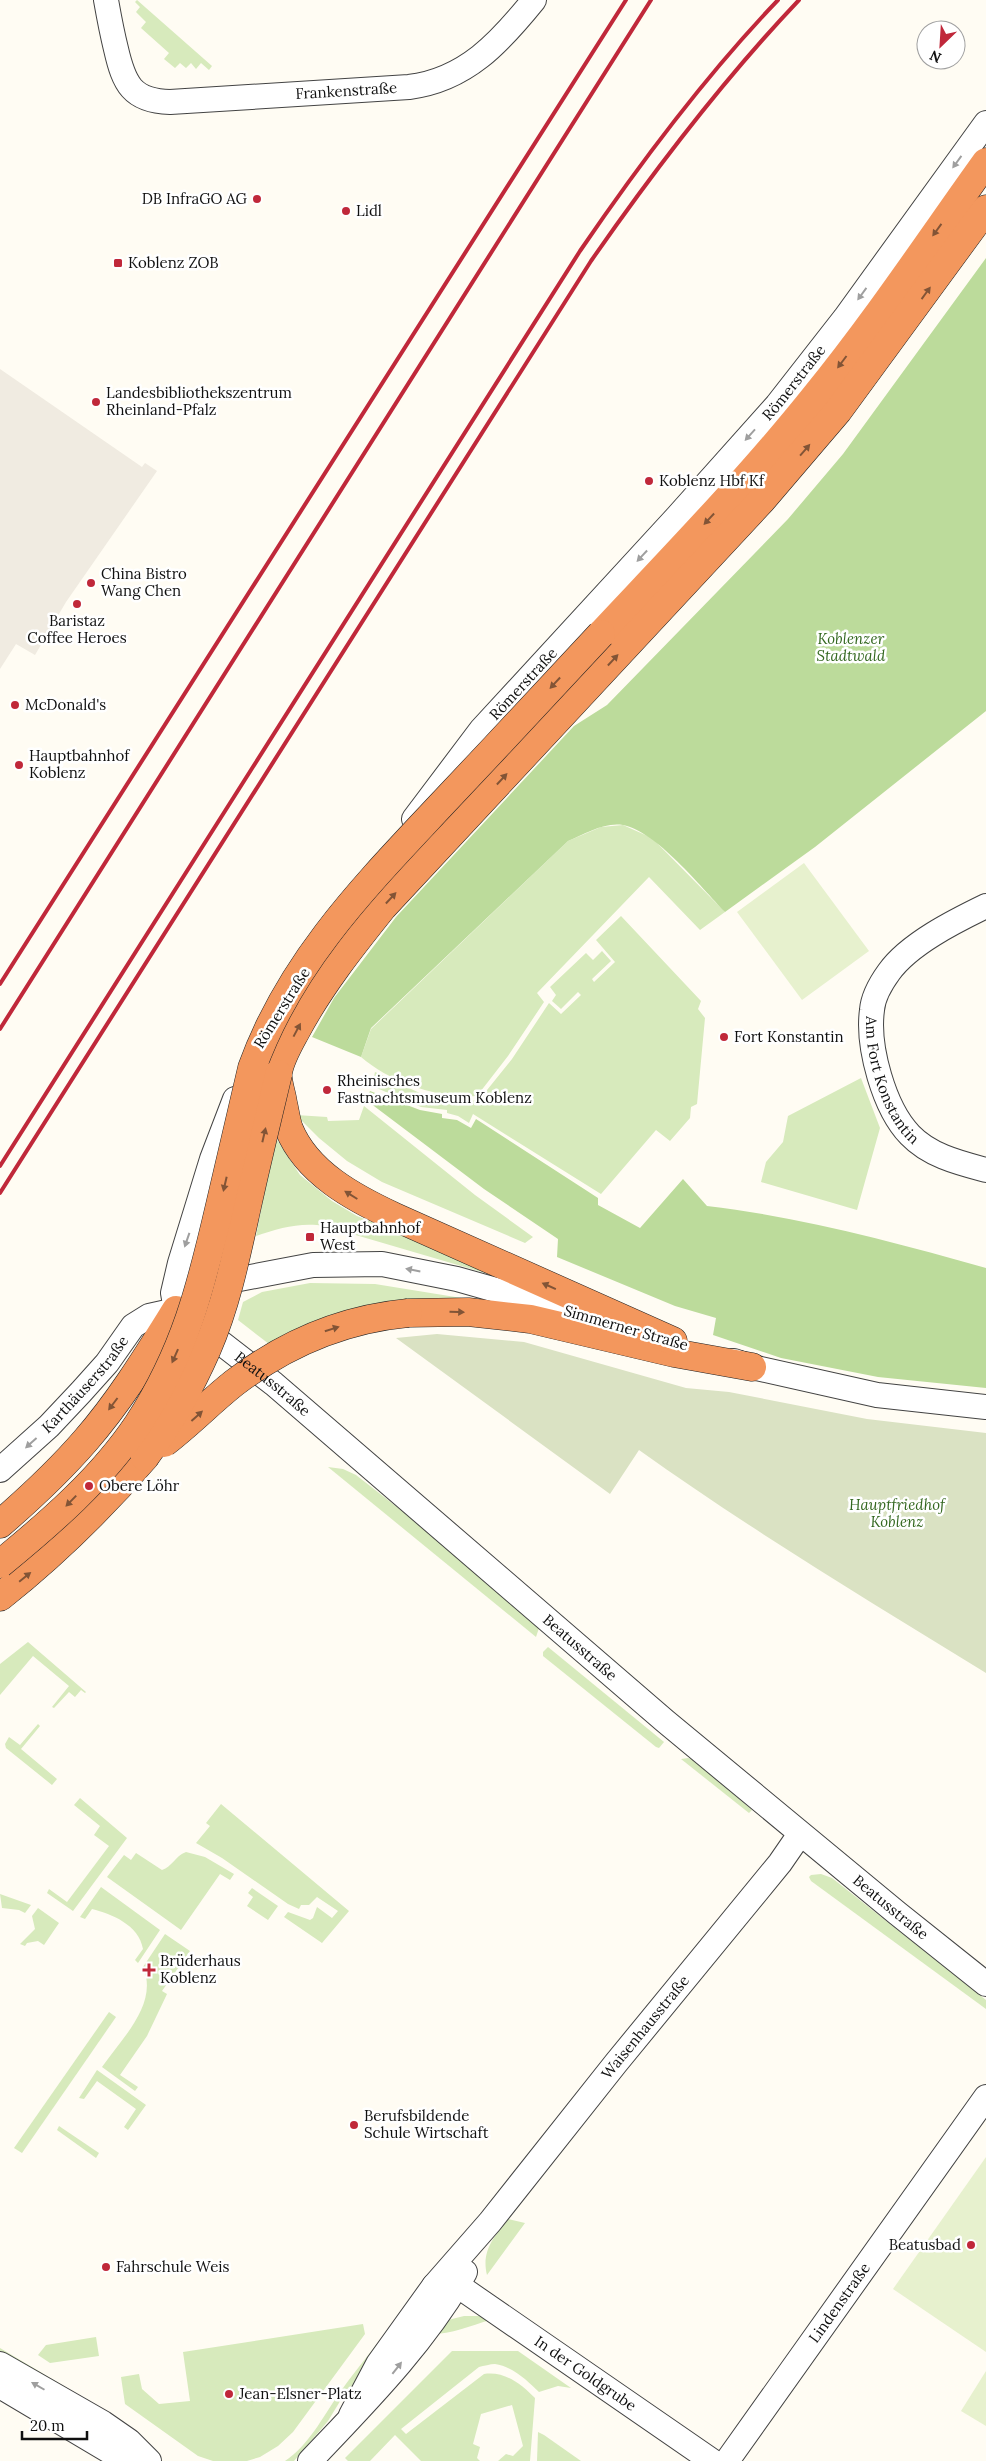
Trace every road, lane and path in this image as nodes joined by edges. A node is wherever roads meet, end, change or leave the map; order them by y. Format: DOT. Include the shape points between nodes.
graph roads {
  1 [pos="106,0"];
  2 [pos="534,0"];
  3 [pos="986,123"];
  4 [pos="986,162"];
  5 [pos="986,209"];
  6 [pos="752,492"];
  7 [pos="986,906"];
  8 [pos="278,1074"];
  9 [pos="986,1170"];
  10 [pos="266,1272"];
  11 [pos="176,1310"];
  12 [pos="219,1339"];
  13 [pos="673,1341"];
  14 [pos="752,1367"];
  15 [pos="986,1407"];
  16 [pos="145,1458"];
  17 [pos="0,1470"];
  18 [pos="0,1524"];
  19 [pos="0,1564"];
  20 [pos="0,1597"];
  21 [pos="800,1834"];
  22 [pos="986,1984"];
  23 [pos="986,2097"];
  24 [pos="446,2286"];
  25 [pos="3,2378"];
  26 [pos="126,2461"];
  27 [pos="149,2461"];
  28 [pos="310,2461"];
  29 [pos="712,2461"];
  30 [pos="727,2461"];
  1 -- 2 [label="street, Frankenstraße" via="120,70 130,88 146,98 170,102 426,85 457,74 483,56"];
  3 -- 11 [label="street, Römerstraße, one-way" via="845,318 777,405 481,730 323,943 249,1062 212,1159 183,1251 173,1293"];
  4 -- 6 [label="highway, one-way" via="817,395"];
  6 -- 5 [label="highway, one-way" via="844,404"];
  8 -- 6 [label="highway, one-way" via="307,1010 383,906"];
  6 -- 19 [label="highway, one-way, bridge" via="366,885 320,941 284,996 262,1038 252,1068 210,1257 194,1309 171,1365 137,1424 116,1452 58,1514"];
  7 -- 9 [label="street, Am Fort Konstantin" via="920,944 888,972 877,992 871,1030 875,1061 885,1092 910,1136 931,1151"];
  13 -- 8 [label="highway, one-way" via="394,1217 340,1188 309,1161 288,1128"];
  16 -- 8 [label="highway, one-way, bridge" via="167,1427 208,1348 236,1258"];
  10 -- 11 [label="street, Simmerner Straße" via="224,1282"];
  10 -- 12 [label="street, Simmerner Straße" via="243,1287 234,1299"];
  13 -- 10 [label="street, Simmerner Straße, one-way" via="457,1279 382,1264 313,1265"];
  11 -- 12 [label="street, Beatusstraße"];
  11 -- 17 [label="street, Karthäuserstraße, one-way" via="149,1316 133,1326 82,1392"];
  11 -- 18 [label="highway, one-way" via="85,1441 43,1486"];
  12 -- 21 [label="street, Beatusstraße"];
  13 -- 14 [label="street, Simmerner Straße"];
  14 -- 15 [label="street, Simmerner Straße" via="876,1395"];
  16 -- 14 [label="highway, one-way, bridge" via="235,1383 294,1345 341,1326 390,1315 468,1312 530,1319 674,1353"];
  20 -- 16 [label="highway, one-way" via="71,1536"];
  21 -- 22 [label="street, Beatusstraße"];
  21 -- 24 [label="street, Waisenhausstraße" via="490,2222"];
  23 -- 30 [label="street, Lindenstraße"];
  24 -- 28 [label="street, Waisenhausstraße" via="394,2373"];
  24 -- 29 [label="street, In der Goldgrube"];
  25 -- 26 [label="street"];
  27 -- 25 [label="street, one-way" via="129,2441 103,2423"];
}
